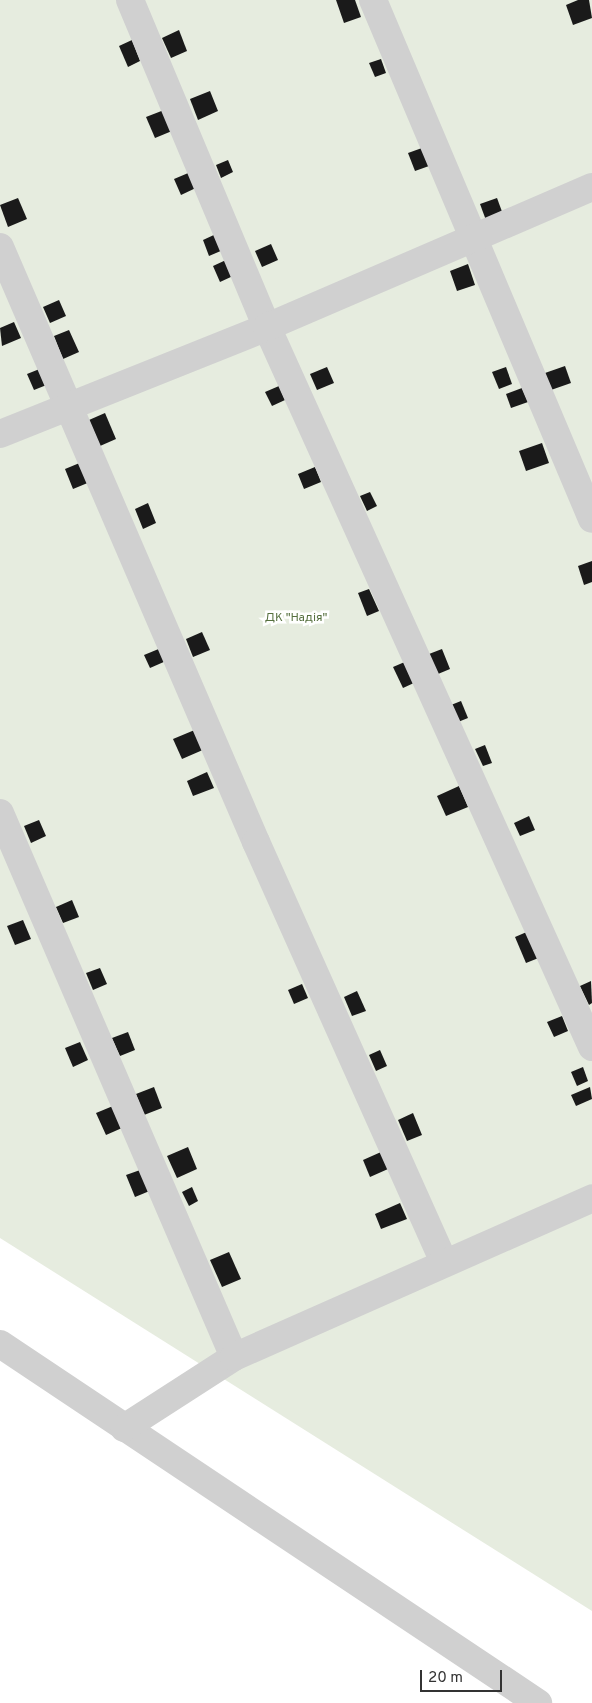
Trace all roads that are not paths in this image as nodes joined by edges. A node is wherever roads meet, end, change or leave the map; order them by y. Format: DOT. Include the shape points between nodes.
graph roads {
  1 [pos="130,0"];
  2 [pos="373,0"];
  3 [pos="592,188"];
  4 [pos="477,238"];
  5 [pos="0,247"];
  6 [pos="267,328"];
  7 [pos="69,406"];
  8 [pos="0,434"];
  9 [pos="592,519"];
  10 [pos="0,812"];
  11 [pos="592,1047"];
  12 [pos="592,1198"];
  13 [pos="444,1262"];
  14 [pos="0,1344"];
  15 [pos="234,1357"];
  16 [pos="124,1428"];
  17 [pos="538,1703"];
  1 -- 6 [label="street"];
  2 -- 4 [label="street"];
  3 -- 4 [label="street"];
  4 -- 6 [label="street"];
  4 -- 9 [label="street"];
  5 -- 7 [label="street"];
  6 -- 7 [label="street"];
  6 -- 11 [label="street"];
  7 -- 8 [label="street"];
  7 -- 13 [label="street" via="256,842"];
  10 -- 15 [label="street"];
  12 -- 13 [label="street"];
  13 -- 15 [label="street"];
  14 -- 16 [label="street"];
  15 -- 16 [label="street"];
  16 -- 17 [label="street"];
}
